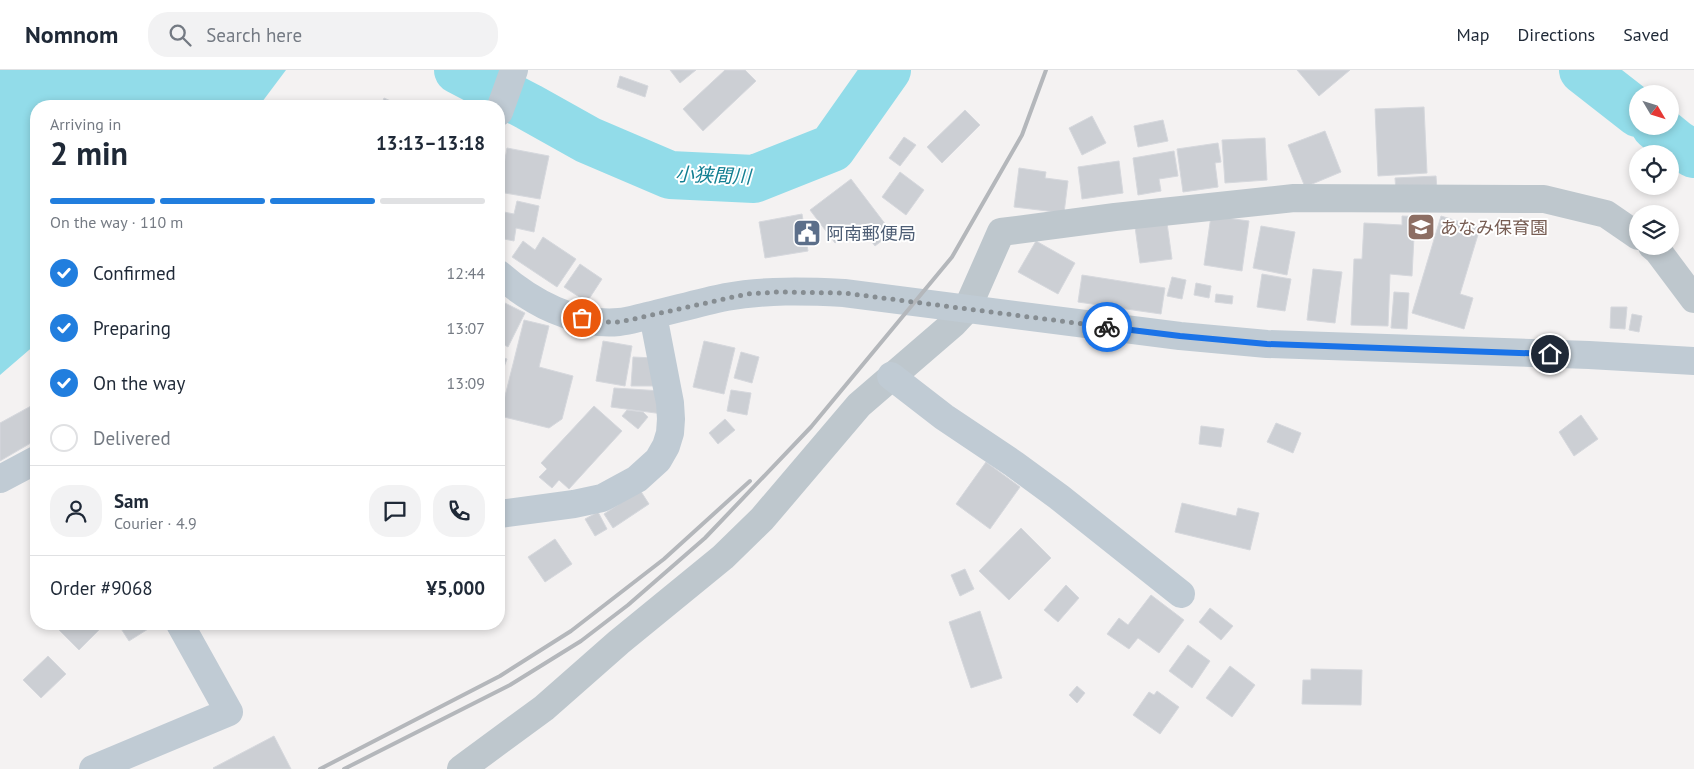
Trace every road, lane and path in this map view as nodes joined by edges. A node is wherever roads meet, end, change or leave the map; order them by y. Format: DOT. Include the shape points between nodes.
graph roads {
  1 [pos="514,70"];
  2 [pos="503,100"];
  3 [pos="1629,230"];
  4 [pos="1662,255"];
  5 [pos="505,279"];
  6 [pos="1694,299"];
  7 [pos="966,309"];
  8 [pos="653,314"];
  9 [pos="1694,361"];
  10 [pos="891,376"];
  11 [pos="30,463"];
  12 [pos="0,479"];
  13 [pos="505,513"];
  14 [pos="1182,594"];
  15 [pos="183,630"];
  16 [pos="93,769"];
  17 [pos="461,769"];
  1 -- 2 [label="street"];
  3 -- 7 [label="street" via="1606,214 1544,199 1294,198 1115,217 1001,232"];
  4 -- 6 [label="street"];
  5 -- 8 [label="street" via="548,308 596,322 620,322"];
  7 -- 8 [label="street" via="844,293 778,292 727,297"];
  7 -- 9 [label="street" via="1267,344"];
  7 -- 10 [label="street" via="953,324"];
  8 -- 13 [label="street" via="671,419 666,446 658,460 637,479 602,498"];
  10 -- 14 [label="street" via="944,418 1059,497"];
  10 -- 17 [label="street" via="859,405 762,519 723,557 551,702"];
  11 -- 12 [label="street"];
  15 -- 16 [label="street" via="229,712"];
}
